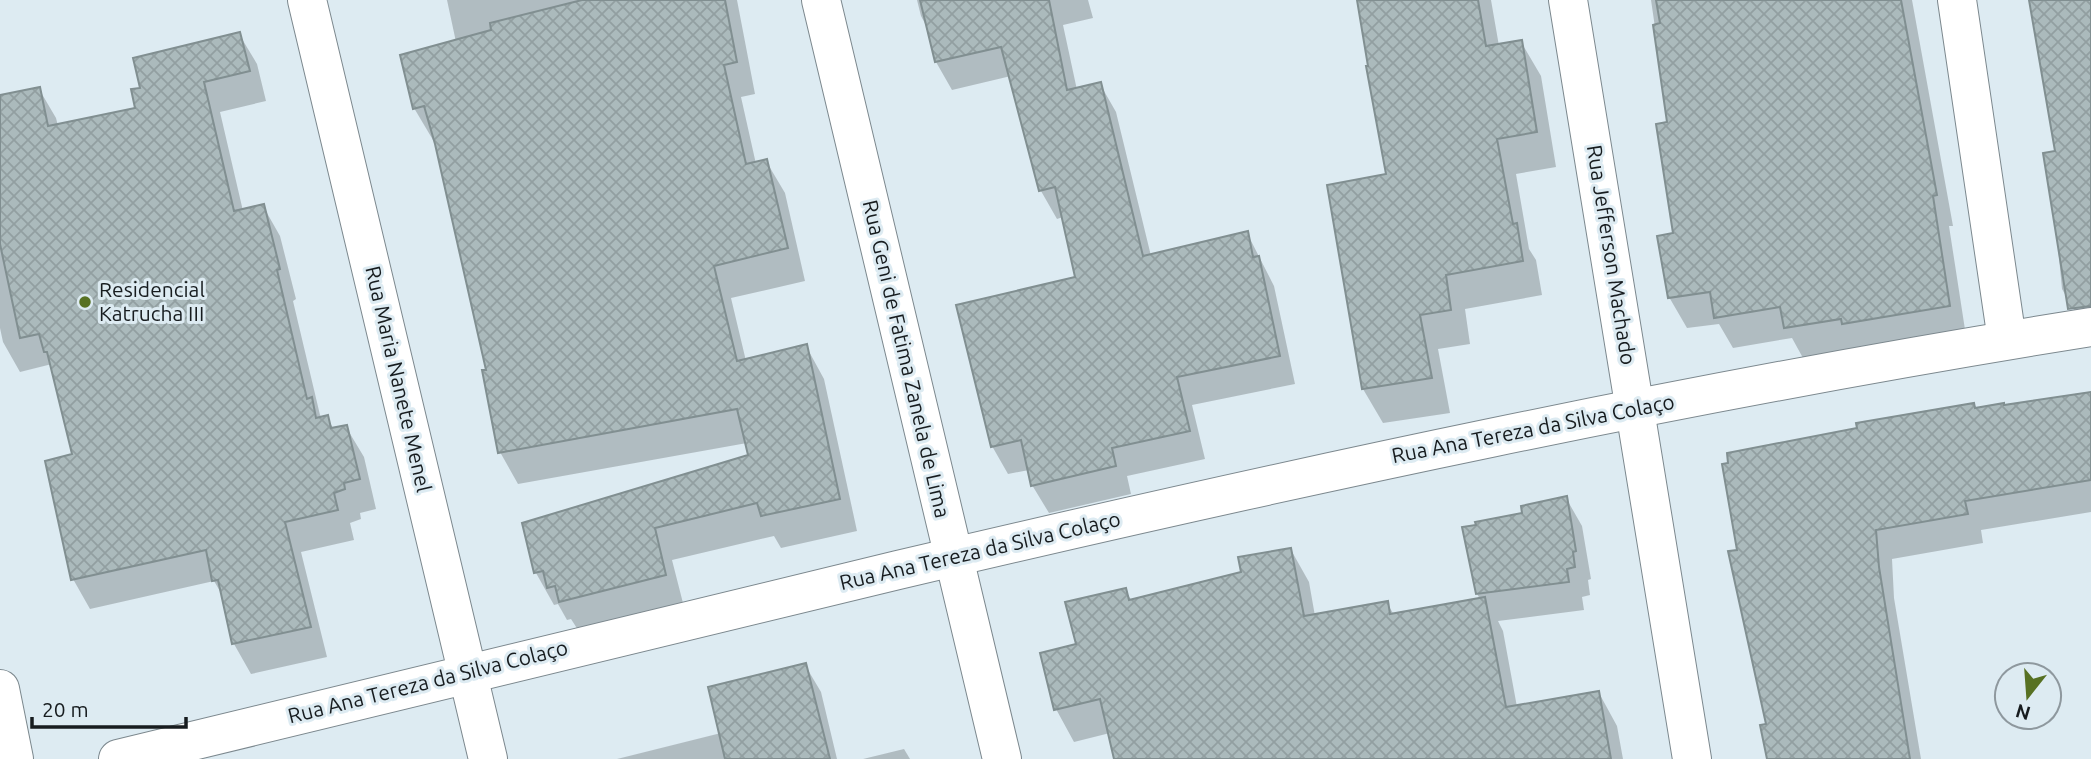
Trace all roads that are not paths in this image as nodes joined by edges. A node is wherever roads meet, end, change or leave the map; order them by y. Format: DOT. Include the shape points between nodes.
graph roads {
  1 [pos="307,0"];
  2 [pos="821,0"];
  3 [pos="1568,0"];
  4 [pos="1957,0"];
  5 [pos="2091,327"];
  6 [pos="2007,340"];
  7 [pos="1636,407"];
  8 [pos="954,557"];
  9 [pos="468,671"];
  10 [pos="0,689"];
  11 [pos="14,759"];
  12 [pos="118,759"];
  13 [pos="488,759"];
  14 [pos="1002,759"];
  15 [pos="1692,759"];
  1 -- 9 [label="street, Rua Maria Nanete Menel"];
  2 -- 8 [label="street, Rua Geni de Fatima Zanela de Lima"];
  3 -- 7 [label="street, Rua Jefferson Machado"];
  4 -- 6 [label="street"];
  5 -- 6 [label="street, Rua Ana Tereza da Silva Colaço"];
  6 -- 7 [label="street, Rua Ana Tereza da Silva Colaço"];
  7 -- 8 [label="street, Rua Ana Tereza da Silva Colaço"];
  7 -- 15 [label="street, Rua Jefferson Machado"];
  8 -- 9 [label="street, Rua Ana Tereza da Silva Colaço"];
  8 -- 14 [label="street, Rua Geni de Fatima Zanela de Lima"];
  9 -- 12 [label="street, Rua Ana Tereza da Silva Colaço"];
  9 -- 13 [label="street, Rua Maria Nanete Menel"];
  10 -- 11 [label="street"];
}
